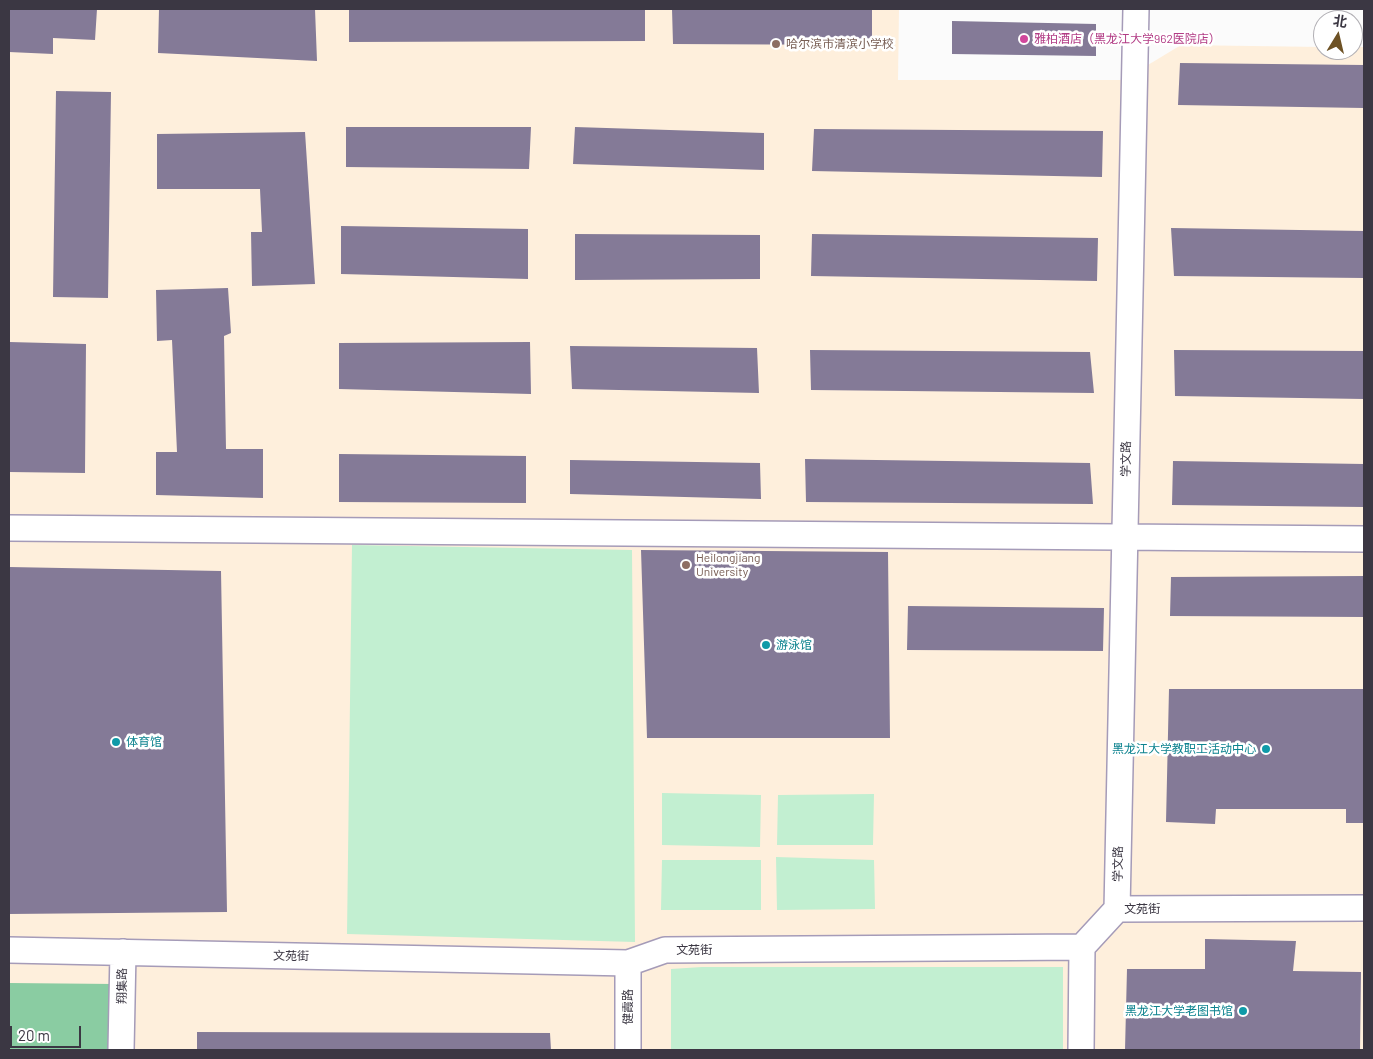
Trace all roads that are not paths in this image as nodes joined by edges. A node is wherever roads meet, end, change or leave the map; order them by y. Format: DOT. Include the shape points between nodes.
graph roads {
  1 [pos="1136,9"];
  2 [pos="9,528"];
  3 [pos="1124,538"];
  4 [pos="1364,540"];
  5 [pos="1364,908"];
  6 [pos="1117,909"];
  7 [pos="1082,947"];
  8 [pos="9,950"];
  9 [pos="123,952"];
  10 [pos="628,963"];
  11 [pos="122,1050"];
  12 [pos="628,1050"];
  13 [pos="1082,1050"];
  1 -- 3 [label="street, 学文路"];
  2 -- 3 [label="street"];
  3 -- 4 [label="street"];
  3 -- 6 [label="street, 学文路"];
  5 -- 6 [label="street, 文苑街"];
  6 -- 7 [label="street, 文苑街"];
  7 -- 10 [label="street, 文苑街" via="665,950"];
  7 -- 13 [label="street"];
  8 -- 9 [label="street, 文苑街"];
  9 -- 10 [label="street, 文苑街"];
  9 -- 11 [label="street, 翔集路"];
  10 -- 12 [label="street, 健霞路"];
}
